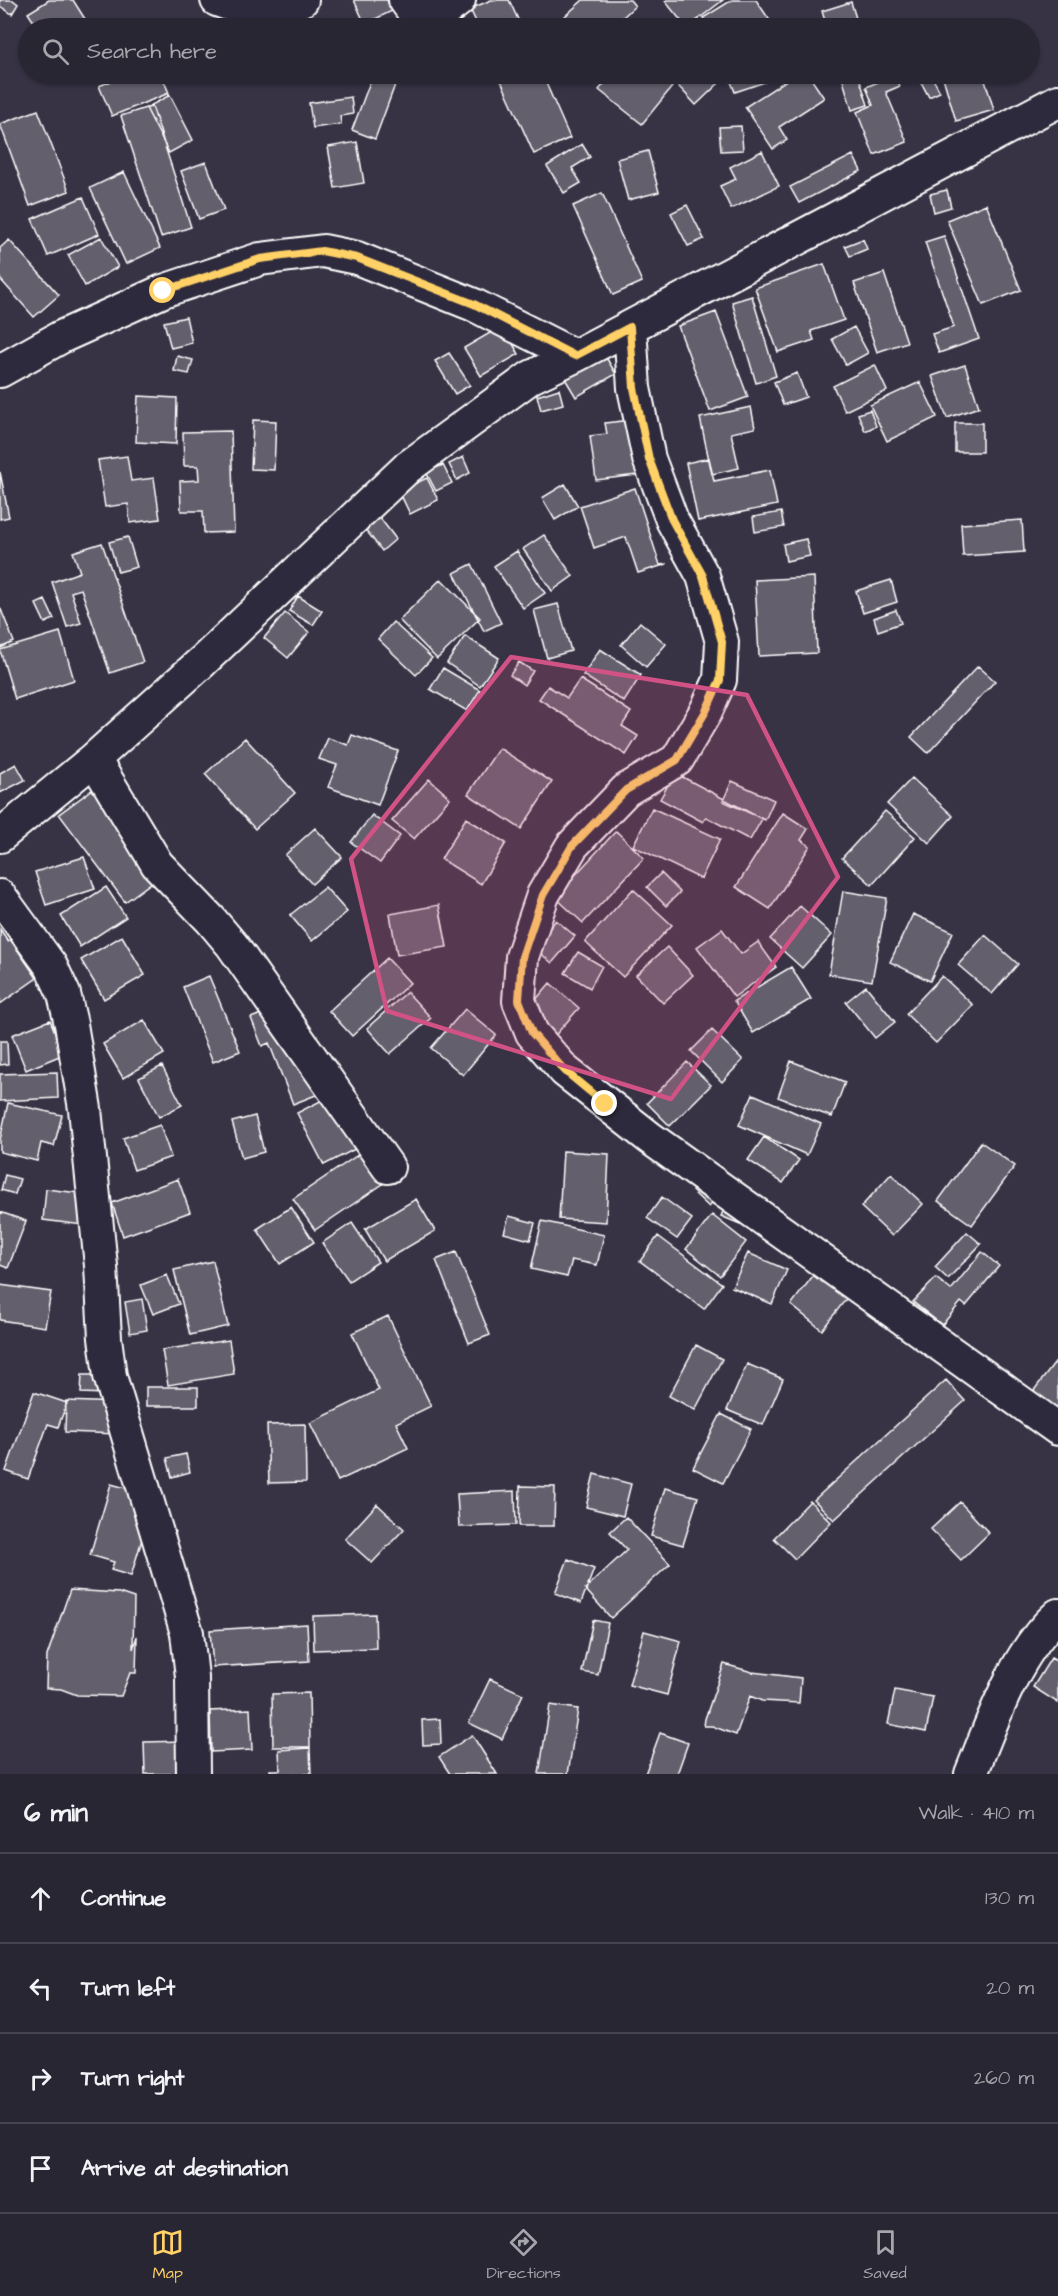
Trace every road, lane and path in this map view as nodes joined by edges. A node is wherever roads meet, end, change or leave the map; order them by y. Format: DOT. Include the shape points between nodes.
graph roads {
  1 [pos="217,0"];
  2 [pos="302,0"];
  3 [pos="405,0"];
  4 [pos="459,0"];
  5 [pos="1058,101"];
  6 [pos="630,327"];
  7 [pos="575,356"];
  8 [pos="0,371"];
  9 [pos="94,759"];
  10 [pos="0,836"];
  11 [pos="0,896"];
  12 [pos="388,1167"];
  13 [pos="1058,1429"];
  14 [pos="1058,1615"];
  15 [pos="193,1774"];
  16 [pos="971,1774"];
  1 -- 2 [label="street" via="258,15"];
  3 -- 4 [label="street" via="413,11 442,13"];
  5 -- 6 [label="street"];
  6 -- 7 [label="street"];
  6 -- 13 [label="street" via="634,388 649,459 672,520 703,576 722,642 720,680 677,760 626,790 572,846 543,895 522,957 519,1000 532,1033 565,1071 605,1104"];
  7 -- 8 [label="street" via="474,304 357,258 322,251 260,259 163,291 61,337"];
  7 -- 9 [label="street" via="531,377 408,467"];
  9 -- 10 [label="street"];
  9 -- 12 [label="street" via="157,864 232,945"];
  11 -- 15 [label="street" via="51,966 64,994 71,1024 85,1109 110,1376 187,1633 192,1677"];
  14 -- 16 [label="street" via="1030,1648 998,1707"];
}
